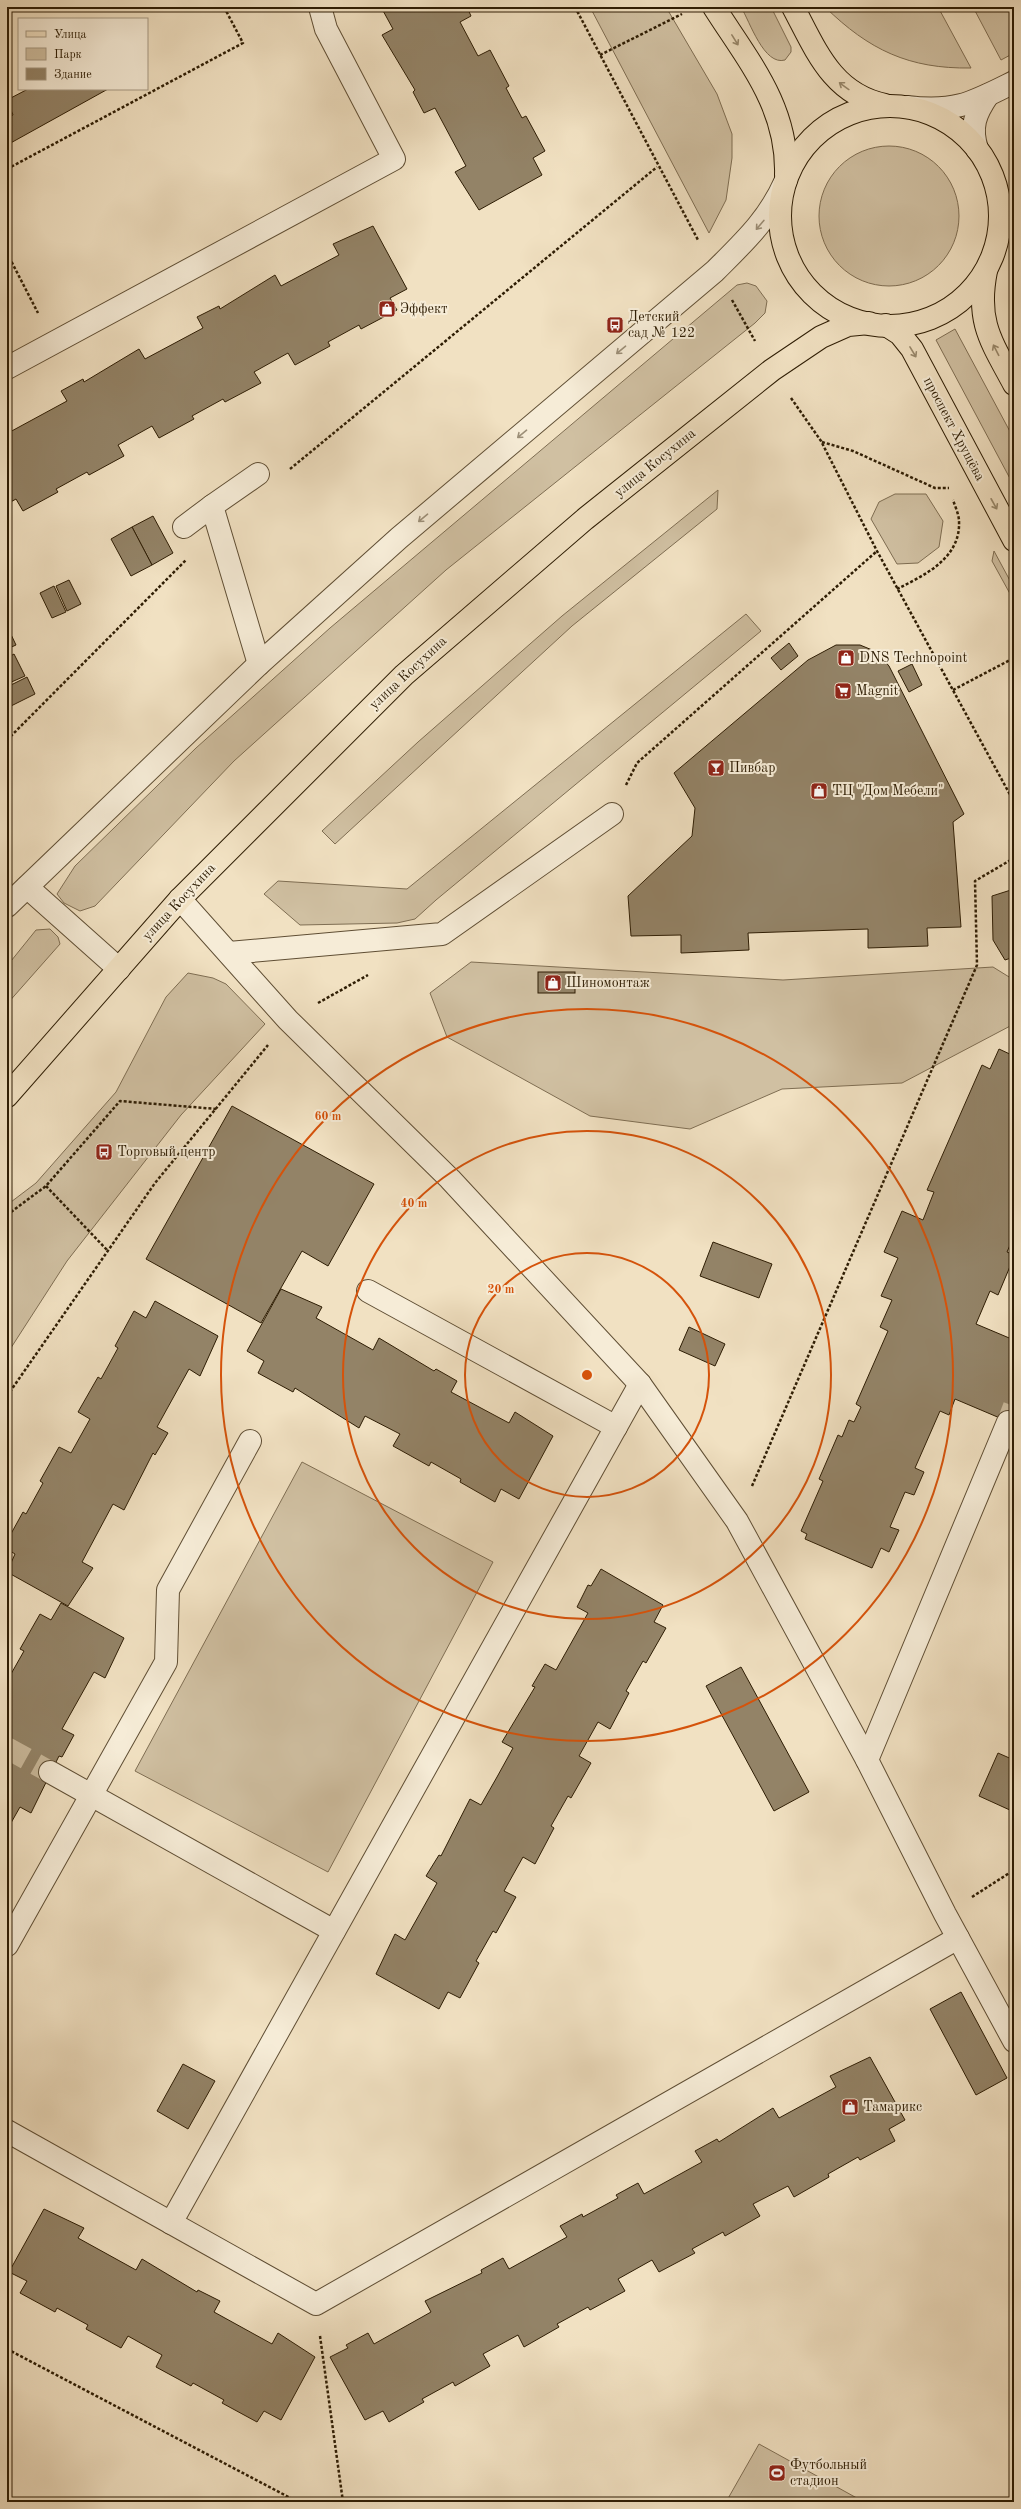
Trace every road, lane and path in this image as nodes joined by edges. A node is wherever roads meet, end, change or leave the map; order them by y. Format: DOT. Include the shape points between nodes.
graph roads {
  1 [pos="224,7"];
  2 [pos="320,7"];
  3 [pos="576,7"];
  4 [pos="714,7"];
  5 [pos="793,7"];
  6 [pos="688,10"];
  7 [pos="600,55"];
  8 [pos="1014,82"];
  9 [pos="988,95"];
  10 [pos="900,107"];
  11 [pos="977,149"];
  12 [pos="658,167"];
  13 [pos="7,169"];
  14 [pos="992,174"];
  15 [pos="786,180"];
  16 [pos="1014,192"];
  17 [pos="1014,222"];
  18 [pos="996,245"];
  19 [pos="7,253"];
  20 [pos="988,266"];
  21 [pos="715,271"];
  22 [pos="877,324"];
  23 [pos="53,343"];
  24 [pos="7,368"];
  25 [pos="772,370"];
  26 [pos="1014,384"];
  27 [pos="821,441"];
  28 [pos="285,472"];
  29 [pos="258,474"];
  30 [pos="212,506"];
  31 [pos="184,527"];
  32 [pos="218,528"];
  33 [pos="1014,540"];
  34 [pos="877,551"];
  35 [pos="897,588"];
  36 [pos="1010,660"];
  37 [pos="259,664"];
  38 [pos="953,690"];
  39 [pos="7,740"];
  40 [pos="1014,802"];
  41 [pos="612,814"];
  42 [pos="1014,858"];
  43 [pos="27,887"];
  44 [pos="180,899"];
  45 [pos="7,906"];
  46 [pos="229,952"];
  47 [pos="119,969"];
  48 [pos="375,971"];
  49 [pos="288,1020"];
  50 [pos="7,1096"];
  51 [pos="216,1109"];
  52 [pos="46,1186"];
  53 [pos="7,1215"];
  54 [pos="108,1251"];
  55 [pos="368,1291"];
  56 [pos="640,1384"];
  57 [pos="7,1396"];
  58 [pos="1008,1422"];
  59 [pos="616,1427"];
  60 [pos="250,1441"];
  61 [pos="737,1521"];
  62 [pos="867,1760"];
  63 [pos="50,1772"];
  64 [pos="91,1795"];
  65 [pos="1014,1870"];
  66 [pos="945,1914"];
  67 [pos="334,1931"];
  68 [pos="958,1938"];
  69 [pos="7,1945"];
  70 [pos="1014,2041"];
  71 [pos="7,2132"];
  72 [pos="170,2223"];
  73 [pos="316,2304"];
  74 [pos="7,2349"];
  75 [pos="298,2502"];
  76 [pos="343,2502"];
  1 -- 13 [label="path" via="243,44"];
  2 -- 23 [label="street" via="326,29 394,159"];
  3 -- 7 [label="path"];
  4 -- 15 [label="main road, one-way" via="772,100 787,151"];
  10 -- 5 [label="main road, one-way" via="874,102 855,94 839,82 826,69"];
  6 -- 7 [label="path"];
  7 -- 12 [label="path"];
  8 -- 9 [label="street"];
  9 -- 10 [label="street" via="971,104 949,109"];
  9 -- 11 [label="street" via="974,121 973,136"];
  10 -- 11 [label="main road" via="932,115 957,129"];
  10 -- 15 [label="main road" via="855,111 824,128 809,140 796,158"];
  11 -- 14 [label="main road"];
  12 -- 21 [label="path"];
  12 -- 28 [label="path"];
  14 -- 16 [label="main road" via="1003,186"];
  14 -- 18 [label="main road" via="999,206"];
  15 -- 21 [label="street, one-way" via="777,201 761,225"];
  15 -- 22 [label="main road, проспект Хрущёва" via="780,204 780,223 783,243 801,281 821,301 837,312"];
  17 -- 18 [label="main road"];
  18 -- 20 [label="main road"];
  19 -- 23 [label="path"];
  20 -- 22 [label="main road, улица Косухина" via="972,289 944,311 922,321"];
  26 -- 20 [label="main road, one-way" via="984,325 982,304"];
  21 -- 25 [label="path"];
  21 -- 37 [label="street, one-way" via="400,538"];
  22 -- 25 [label="main road, улица Косухина" via="848,326 821,337"];
  22 -- 33 [label="main road, проспект Хрущёва, one-way" via="900,334 912,349"];
  23 -- 24 [label="street"];
  25 -- 27 [label="path"];
  25 -- 44 [label="main road, улица Косухина" via="585,519 404,675"];
  27 -- 34 [label="path"];
  27 -- 35 [label="path" via="853,451 935,488 950,488 959,521 953,548 931,572"];
  29 -- 30 [label="street"];
  30 -- 31 [label="street"];
  30 -- 32 [label="street"];
  32 -- 37 [label="street"];
  32 -- 39 [label="path"];
  34 -- 35 [label="path"];
  34 -- 41 [label="path" via="637,763"];
  35 -- 38 [label="path"];
  36 -- 38 [label="path"];
  37 -- 43 [label="street"];
  38 -- 40 [label="path"];
  41 -- 46 [label="street" via="442,934"];
  42 -- 61 [label="path" via="975,881 977,965"];
  43 -- 45 [label="street"];
  43 -- 47 [label="street"];
  44 -- 46 [label="street"];
  44 -- 47 [label="main road, улица Косухина"];
  46 -- 49 [label="street"];
  47 -- 50 [label="main road, улица Косухина"];
  48 -- 49 [label="path"];
  49 -- 51 [label="path"];
  49 -- 56 [label="street" via="450,1179"];
  51 -- 52 [label="path" via="120,1101"];
  51 -- 54 [label="path" via="155,1183"];
  52 -- 53 [label="path"];
  52 -- 54 [label="path"];
  54 -- 57 [label="path"];
  55 -- 59 [label="street"];
  56 -- 59 [label="street"];
  56 -- 61 [label="street"];
  58 -- 62 [label="street"];
  59 -- 67 [label="street"];
  60 -- 64 [label="street" via="168,1590 166,1662"];
  61 -- 62 [label="street"];
  62 -- 66 [label="street"];
  63 -- 64 [label="street"];
  64 -- 67 [label="street"];
  64 -- 69 [label="street"];
  65 -- 66 [label="path"];
  66 -- 68 [label="street"];
  67 -- 72 [label="street"];
  68 -- 70 [label="street"];
  68 -- 73 [label="street"];
  71 -- 72 [label="street"];
  72 -- 73 [label="street"];
  73 -- 76 [label="path"];
  74 -- 75 [label="path"];
}
